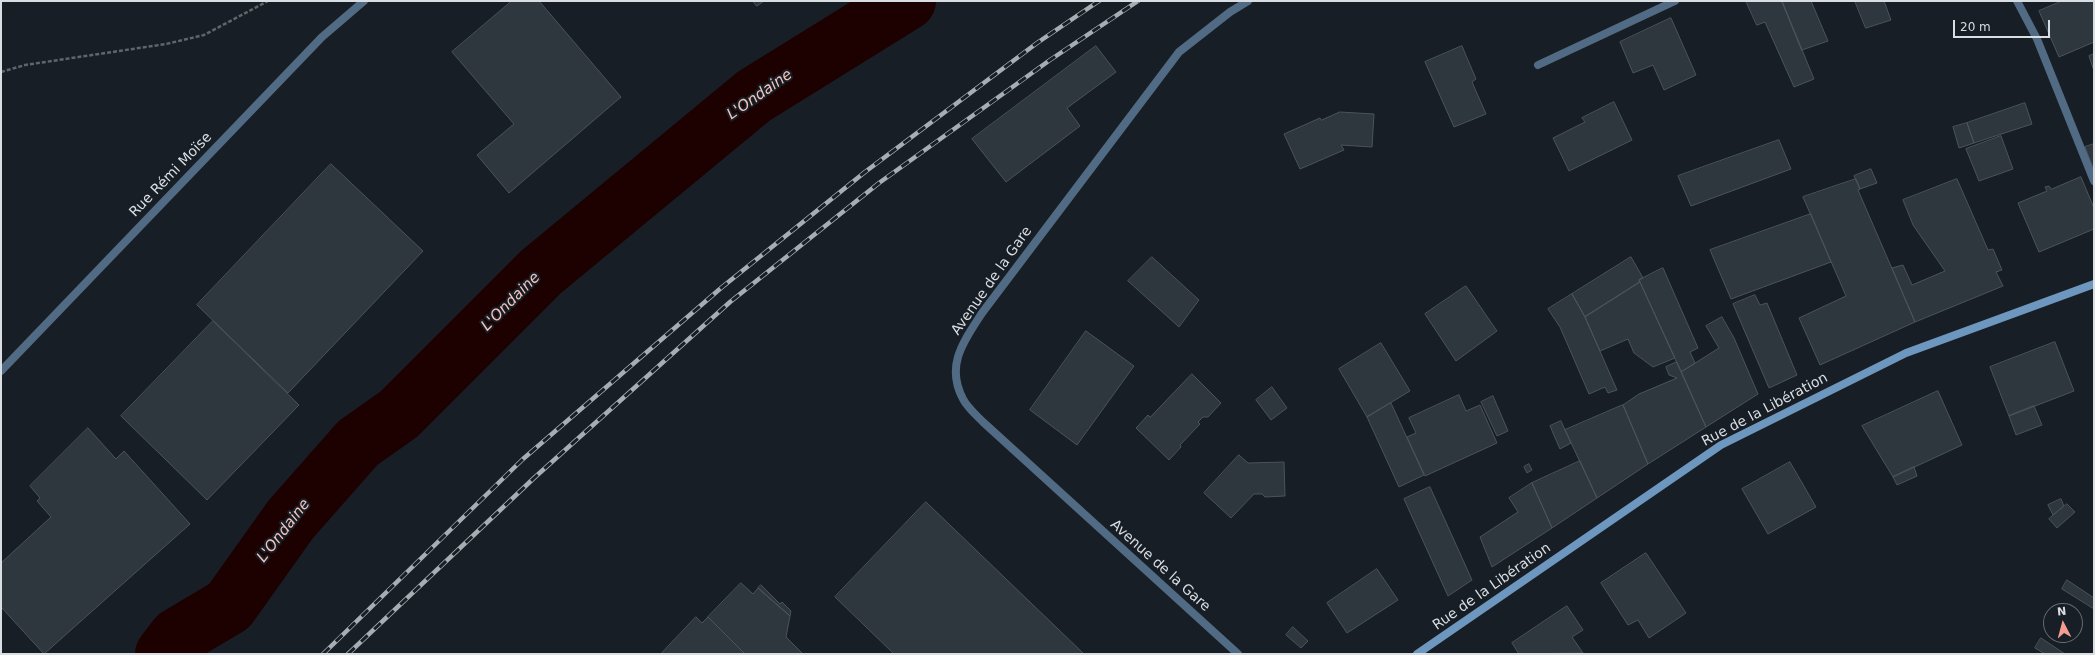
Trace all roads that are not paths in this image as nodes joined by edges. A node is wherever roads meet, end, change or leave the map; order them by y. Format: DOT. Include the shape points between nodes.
graph roads {
  1 [pos="364,1"];
  2 [pos="1248,1"];
  3 [pos="1675,1"];
  4 [pos="2017,1"];
  5 [pos="1538,65"];
  6 [pos="2094,181"];
  7 [pos="2094,284"];
  8 [pos="1,371"];
  9 [pos="1238,654"];
  10 [pos="1417,654"];
  1 -- 8 [label="street, Rue Rémi Moïse" via="322,37"];
  2 -- 9 [label="street, Avenue de la Gare" via="1179,52 982,313 958,352 955,377 963,400 983,422"];
  3 -- 5 [label="street"];
  4 -- 6 [label="street" via="2037,40"];
  7 -- 10 [label="main road, Rue de la Libération" via="1906,353 1721,445"];
}
